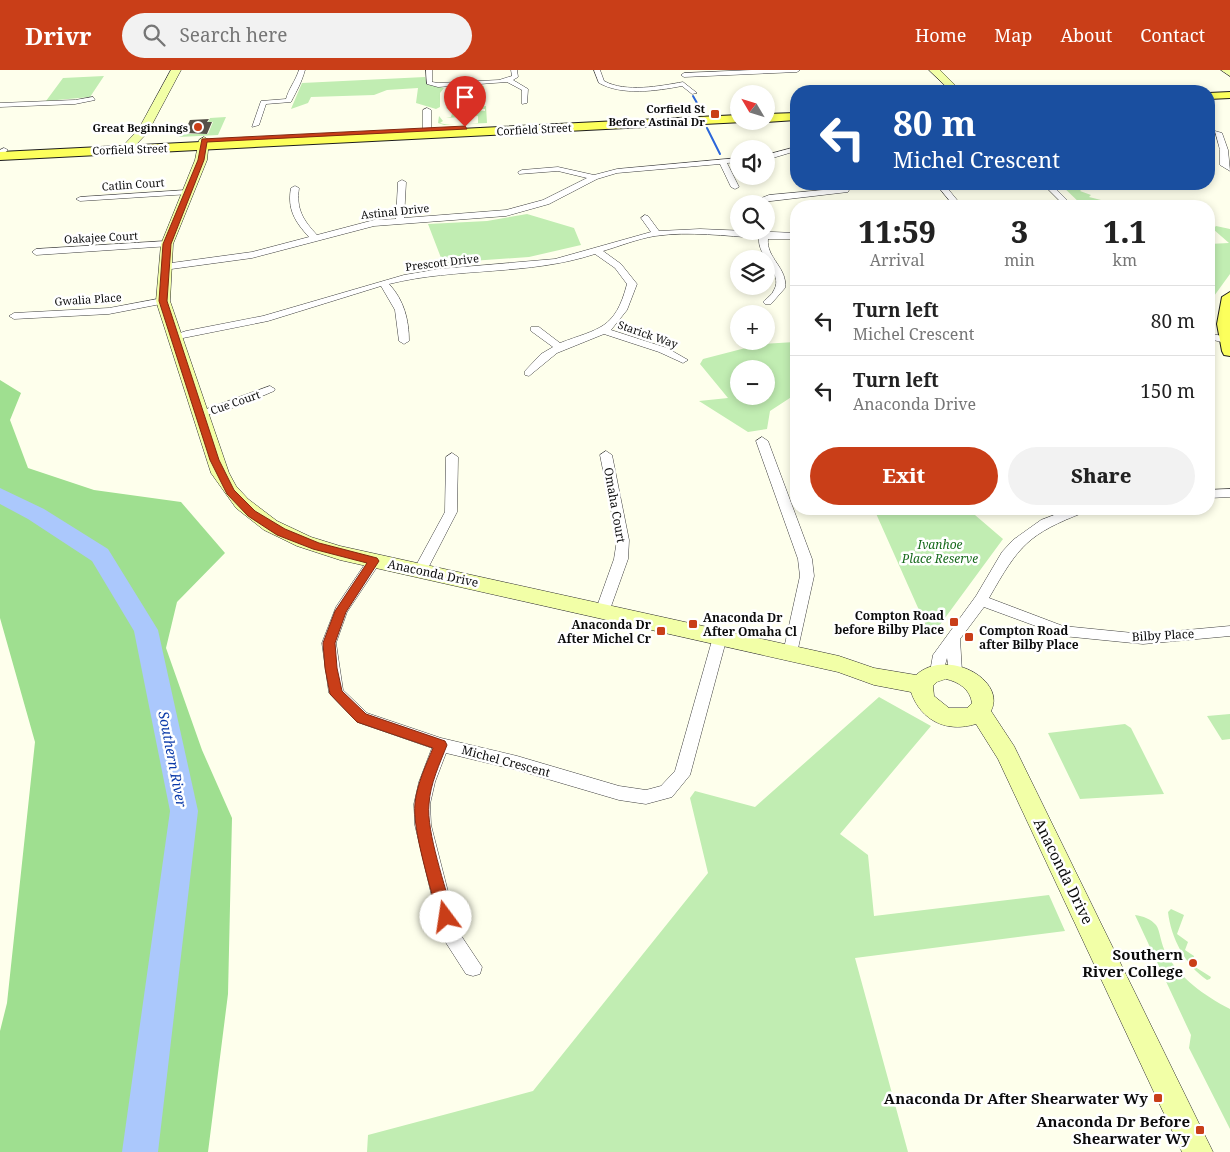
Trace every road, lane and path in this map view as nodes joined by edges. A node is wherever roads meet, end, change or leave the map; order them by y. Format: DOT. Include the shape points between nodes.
graph roads {
  1 [pos="176,70"];
  2 [pos="302,70"];
  3 [pos="429,70"];
  4 [pos="514,70"];
  5 [pos="597,70"];
  6 [pos="797,70"];
  7 [pos="934,70"];
  8 [pos="1226,70"];
  9 [pos="682,72"];
  10 [pos="1230,73"];
  11 [pos="509,80"];
  12 [pos="683,84"];
  13 [pos="950,85"];
  14 [pos="1230,91"];
  15 [pos="1215,92"];
  16 [pos="694,93"];
  17 [pos="1230,95"];
  18 [pos="1215,96"];
  19 [pos="93,100"];
  20 [pos="524,103"];
  21 [pos="0,105"];
  22 [pos="427,110"];
  23 [pos="790,112"];
  24 [pos="775,113"];
  25 [pos="730,115"];
  26 [pos="790,117"];
  27 [pos="775,118"];
  28 [pos="730,120"];
  29 [pos="255,125"];
  30 [pos="427,132"];
  31 [pos="1218,133"];
  32 [pos="136,143"];
  33 [pos="207,146"];
  34 [pos="790,151"];
  35 [pos="1,152"];
  36 [pos="775,155"];
  37 [pos="722,161"];
  38 [pos="730,161"];
  39 [pos="1230,169"];
  40 [pos="522,172"];
  41 [pos="594,177"];
  42 [pos="402,182"];
  43 [pos="734,187"];
  44 [pos="295,188"];
  45 [pos="845,190"];
  46 [pos="945,190"];
  47 [pos="1052,190"];
  48 [pos="187,192"];
  49 [pos="775,197"];
  50 [pos="80,198"];
  51 [pos="953,200"];
  52 [pos="1063,200"];
  53 [pos="645,218"];
  54 [pos="400,220"];
  55 [pos="730,232"];
  56 [pos="656,233"];
  57 [pos="775,235"];
  58 [pos="790,236"];
  59 [pos="315,238"];
  60 [pos="761,240"];
  61 [pos="167,244"];
  62 [pos="596,251"];
  63 [pos="36,252"];
  64 [pos="164,267"];
  65 [pos="383,283"];
  66 [pos="1230,297"];
  67 [pos="163,301"];
  68 [pos="768,302"];
  69 [pos="14,316"];
  70 [pos="535,329"];
  71 [pos="604,331"];
  72 [pos="174,336"];
  73 [pos="1225,339"];
  74 [pos="404,341"];
  75 [pos="558,346"];
  76 [pos="683,360"];
  77 [pos="529,373"];
  78 [pos="270,389"];
  79 [pos="199,414"];
  80 [pos="762,441"];
  81 [pos="606,455"];
  82 [pos="452,457"];
  83 [pos="1230,493"];
  84 [pos="1215,494"];
  85 [pos="1050,515"];
  86 [pos="374,561"];
  87 [pos="420,571"];
  88 [pos="982,600"];
  89 [pos="602,612"];
  90 [pos="1230,631"];
  91 [pos="720,637"];
  92 [pos="790,653"];
  93 [pos="935,683"];
  94 [pos="973,716"];
  95 [pos="441,745"];
  96 [pos="473,967"];
  97 [pos="1198,1152"];
  1 -- 32 [label="main road"];
  2 -- 29 [label="street" via="289,101 263,102"];
  3 -- 11 [label="street" via="429,83 438,85"];
  4 -- 11 [label="street" via="515,77"];
  5 -- 12 [label="street" via="601,82 608,86 628,88"];
  6 -- 9 [label="street"];
  7 -- 13 [label="main road"];
  8 -- 10 [label="main road"];
  9 -- 12 [label="street" via="686,80"];
  11 -- 20 [label="street" via="525,88"];
  12 -- 16 [label="street"];
  14 -- 15 [label="main road"];
  17 -- 18 [label="main road"];
  19 -- 21 [label="street"];
  22 -- 30 [label="street"];
  23 -- 24 [label="main road"];
  25 -- 30 [label="main road, Corfield Street"];
  26 -- 27 [label="main road"];
  28 -- 30 [label="main road, Corfield Street"];
  30 -- 33 [label="main road, Corfield Street"];
  31 -- 39 [label="street" via="1224,150 1224,165"];
  32 -- 33 [label="main road, Corfield Street"];
  32 -- 35 [label="main road, Corfield Street"];
  33 -- 48 [label="main road, Anaconda Drive"];
  34 -- 36 [label="street"];
  37 -- 38 [label="street, Astinal Drive"];
  37 -- 41 [label="street, Astinal Drive" via="651,167"];
  37 -- 43 [label="street"];
  40 -- 41 [label="street, Astinal Drive" via="558,169"];
  41 -- 54 [label="street, Astinal Drive" via="566,193 528,208 484,216"];
  42 -- 54 [label="street"];
  44 -- 59 [label="street" via="292,200 295,216"];
  45 -- 49 [label="street"];
  46 -- 51 [label="street"];
  47 -- 52 [label="street"];
  48 -- 50 [label="street, Catlin Court"];
  48 -- 61 [label="main road, Anaconda Drive"];
  53 -- 56 [label="street"];
  54 -- 59 [label="street, Astinal Drive" via="349,228"];
  55 -- 56 [label="street, Prescott Drive" via="696,230"];
  56 -- 62 [label="street, Prescott Drive"];
  57 -- 58 [label="street, Prescott Drive"];
  59 -- 64 [label="street, Astinal Drive" via="252,255"];
  60 -- 68 [label="street" via="782,283 780,292"];
  61 -- 63 [label="street, Oakajee Court"];
  61 -- 64 [label="main road, Anaconda Drive"];
  62 -- 65 [label="street, Prescott Drive" via="532,266 451,270"];
  62 -- 71 [label="street, Starick Way" via="618,266 632,284 614,323"];
  64 -- 67 [label="main road, Anaconda Drive"];
  65 -- 72 [label="street, Prescott Drive" via="275,316"];
  65 -- 74 [label="street" via="401,311 405,325"];
  66 -- 73 [label="main road" via="1225,311"];
  67 -- 69 [label="street, Gwalia Place" via="110,311"];
  67 -- 72 [label="main road, Anaconda Drive"];
  70 -- 75 [label="street"];
  71 -- 75 [label="street, Starick Way"];
  71 -- 76 [label="street, Starick Way"];
  72 -- 79 [label="main road, Anaconda Drive"];
  75 -- 77 [label="street, Starick Way" via="539,359"];
  78 -- 79 [label="street, Cue Court" via="235,404"];
  79 -- 86 [label="main road, Anaconda Drive" via="222,478 230,492 252,514 298,540"];
  80 -- 92 [label="street" via="806,567 807,576"];
  81 -- 89 [label="street, Omaha Court" via="623,540 621,560"];
  82 -- 87 [label="street" via="451,512"];
  83 -- 84 [label="street"];
  85 -- 88 [label="street" via="1007,556"];
  86 -- 87 [label="main road, Anaconda Drive"];
  86 -- 95 [label="street, Michel Crescent" via="341,611 329,643 336,694 362,718"];
  87 -- 89 [label="main road, Anaconda Drive"];
  88 -- 90 [label="street, Bilby Place" via="1063,631 1143,639"];
  88 -- 93 [label="street" via="954,639"];
  89 -- 91 [label="main road, Anaconda Drive"];
  91 -- 92 [label="main road, Anaconda Drive"];
  91 -- 95 [label="street, Michel Crescent" via="682,775 666,792 646,797 618,793"];
  92 -- 93 [label="main road, Anaconda Drive" via="874,676 895,690"];
  93 -- 94 [label="main road, Anaconda Drive" via="931,710 958,720"];
  93 -- 94 [label="main road, Anaconda Drive" via="973,682 979,689 983,705"];
  94 -- 97 [label="main road, Anaconda Drive" via="1006,753"];
  95 -- 96 [label="street" via="422,804 423,825 450,935"];
}
